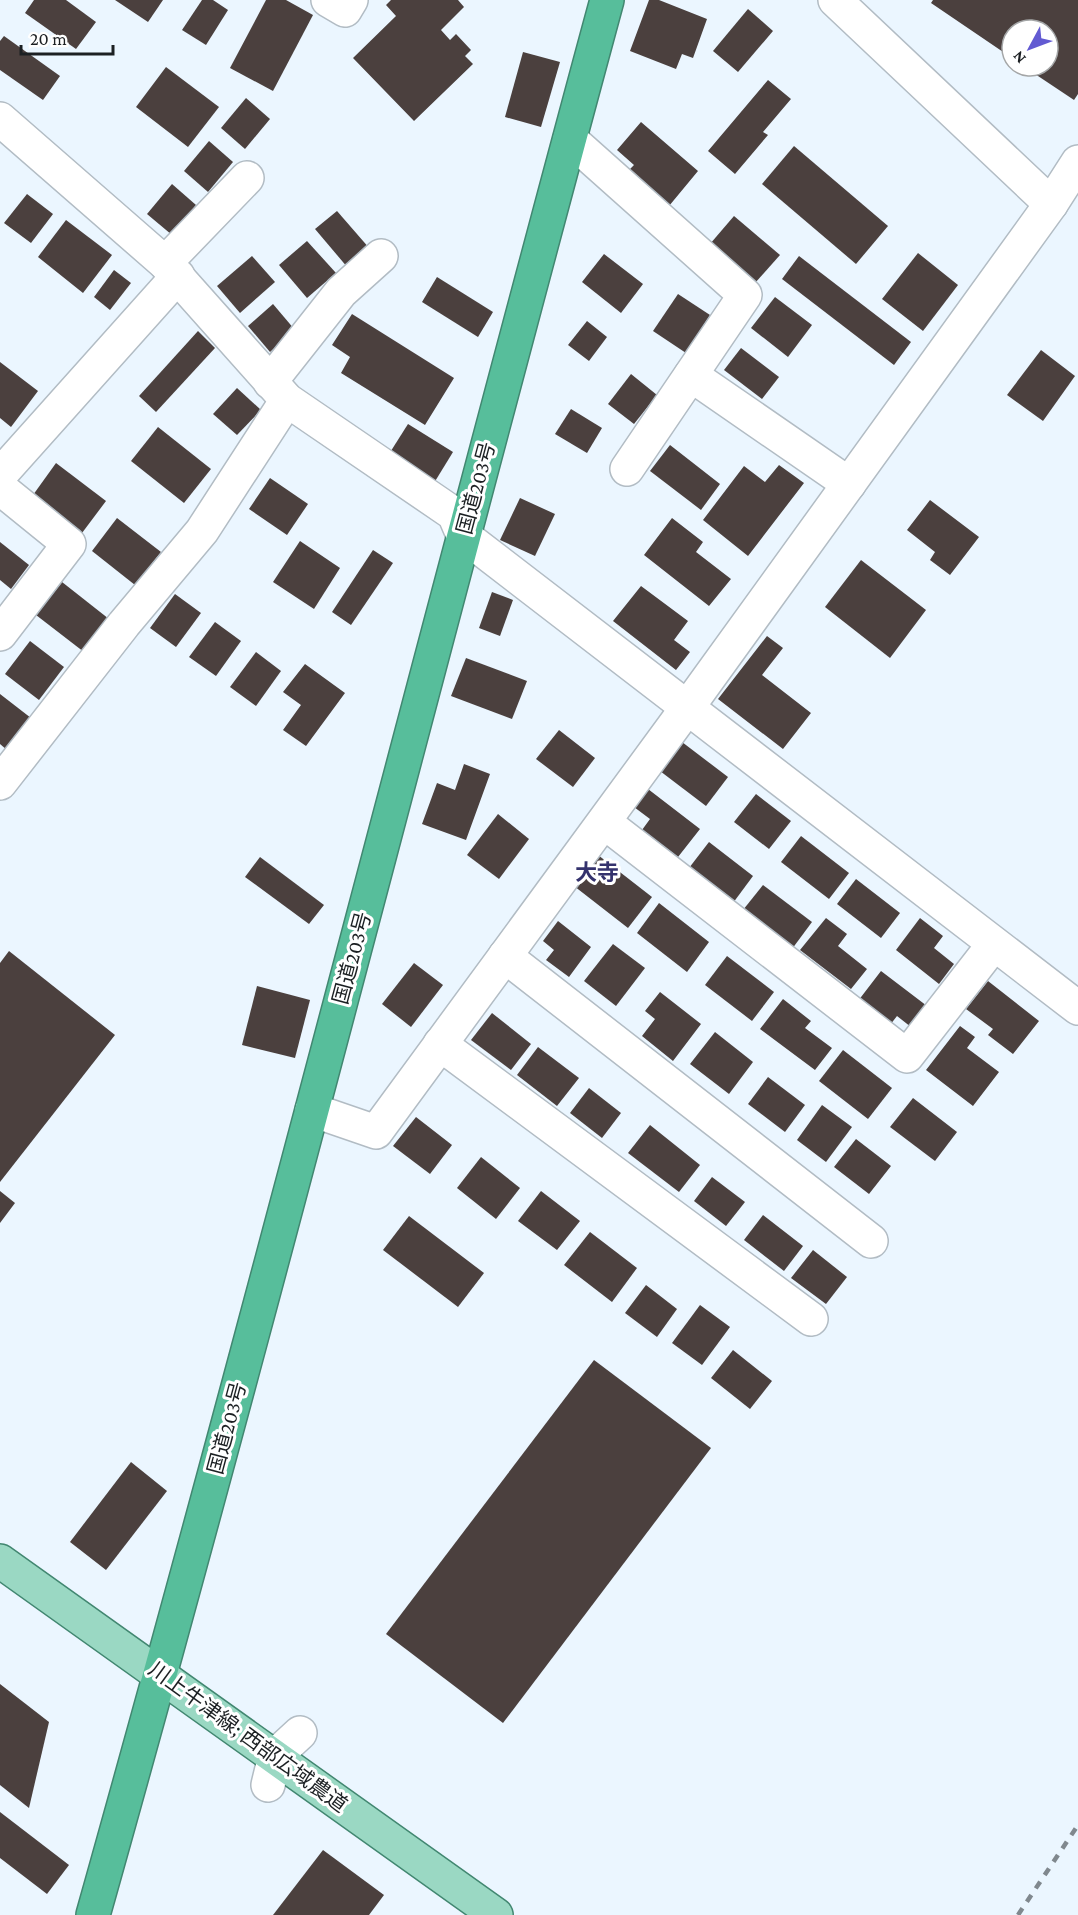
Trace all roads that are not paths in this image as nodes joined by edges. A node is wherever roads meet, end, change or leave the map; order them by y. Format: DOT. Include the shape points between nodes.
graph roads {
  1 [pos="328,0"];
  2 [pos="351,0"];
  3 [pos="607,0"];
  4 [pos="835,0"];
  5 [pos="0,119"];
  6 [pos="570,140"];
  7 [pos="1078,162"];
  8 [pos="248,178"];
  9 [pos="1051,204"];
  10 [pos="381,256"];
  11 [pos="171,269"];
  12 [pos="691,375"];
  13 [pos="278,391"];
  14 [pos="627,469"];
  15 [pos="0,475"];
  16 [pos="849,484"];
  17 [pos="0,488"];
  18 [pos="463,535"];
  19 [pos="0,634"];
  20 [pos="687,708"];
  21 [pos="0,783"];
  22 [pos="604,822"];
  23 [pos="994,944"];
  24 [pos="505,956"];
  25 [pos="1078,1008"];
  26 [pos="440,1044"];
  27 [pos="312,1110"];
  28 [pos="871,1240"];
  29 [pos="811,1319"];
  30 [pos="0,1561"];
  31 [pos="160,1674"];
  32 [pos="300,1733"];
  33 [pos="272,1771"];
  34 [pos="93,1915"];
  35 [pos="496,1915"];
  1 -- 2 [label="street" via="345,10"];
  3 -- 6 [label="highway, 国道203号"];
  4 -- 9 [label="street"];
  5 -- 11 [label="street"];
  6 -- 12 [label="street" via="745,295"];
  6 -- 18 [label="highway, 国道203号"];
  7 -- 9 [label="street"];
  8 -- 11 [label="street"];
  9 -- 16 [label="street"];
  10 -- 13 [label="street" via="341,292"];
  11 -- 13 [label="street"];
  11 -- 15 [label="street"];
  12 -- 14 [label="street"];
  12 -- 16 [label="street"];
  13 -- 18 [label="street" via="454,514"];
  13 -- 21 [label="street" via="202,531"];
  16 -- 20 [label="street"];
  17 -- 19 [label="street" via="69,544"];
  18 -- 20 [label="street"];
  18 -- 27 [label="highway, 国道203号"];
  20 -- 22 [label="street"];
  20 -- 23 [label="street"];
  22 -- 23 [label="street" via="907,1056"];
  22 -- 24 [label="street"];
  23 -- 25 [label="street"];
  24 -- 26 [label="street"];
  24 -- 28 [label="street"];
  26 -- 27 [label="street" via="376,1132"];
  26 -- 29 [label="street"];
  27 -- 31 [label="highway, 国道203号"];
  30 -- 31 [label="main road, 川上牛津線; 西部広域農道"];
  31 -- 33 [label="main road, 川上牛津線; 西部広域農道"];
  31 -- 34 [label="highway, 国道203号"];
  32 -- 33 [label="street"];
  33 -- 35 [label="main road, 川上牛津線; 西部広域農道"];
}
